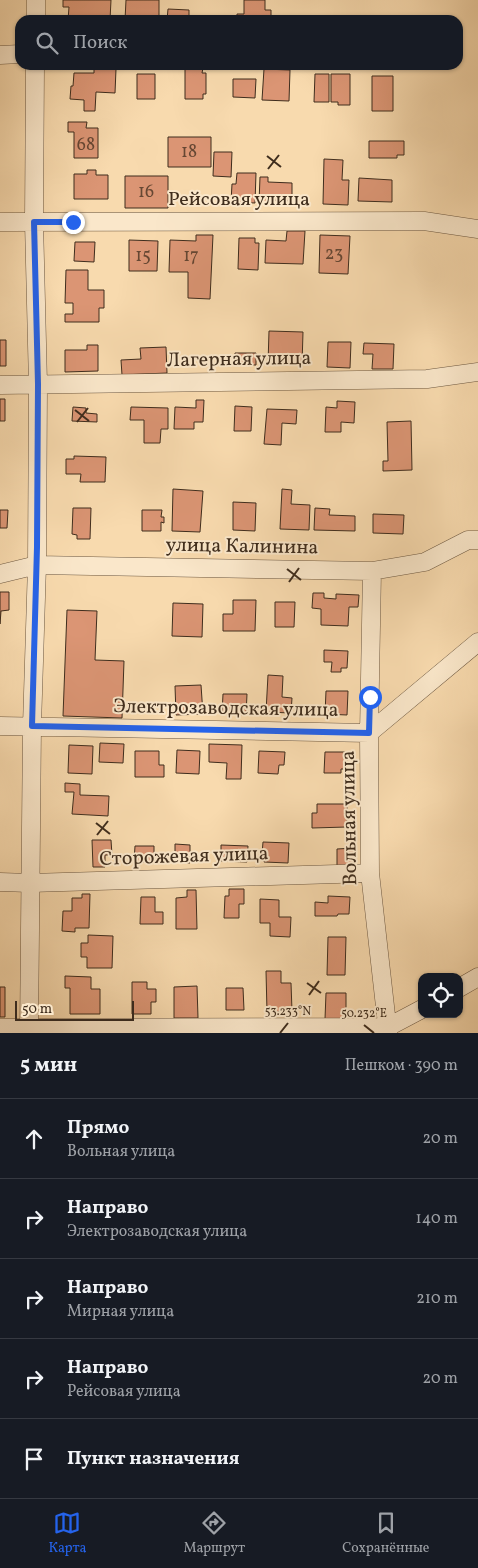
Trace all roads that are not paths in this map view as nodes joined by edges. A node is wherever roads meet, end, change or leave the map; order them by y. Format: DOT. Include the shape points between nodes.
graph roads {
  1 [pos="36,0"];
  2 [pos="36,15"];
  3 [pos="15,54"];
  4 [pos="0,55"];
  5 [pos="35,70"];
  6 [pos="0,222"];
  7 [pos="34,222"];
  8 [pos="478,229"];
  9 [pos="478,372"];
  10 [pos="38,384"];
  11 [pos="0,385"];
  12 [pos="478,540"];
  13 [pos="37,565"];
  14 [pos="372,571"];
  15 [pos="0,574"];
  16 [pos="478,642"];
  17 [pos="0,726"];
  18 [pos="32,726"];
  19 [pos="369,733"];
  20 [pos="370,873"];
  21 [pos="0,882"];
  22 [pos="30,883"];
  23 [pos="478,977"];
  24 [pos="463,986"];
  25 [pos="418,1011"];
  26 [pos="0,1028"];
  27 [pos="388,1030"];
  28 [pos="29,1031"];
  1 -- 2 [label="street"];
  3 -- 4 [label="street"];
  5 -- 7 [label="street"];
  6 -- 7 [label="street, Рейсовая улица"];
  7 -- 8 [label="street, Рейсовая улица" via="424,221"];
  7 -- 10 [label="street"];
  9 -- 10 [label="street, Лагерная улица" via="427,379"];
  10 -- 11 [label="street, Лагерная улица"];
  10 -- 13 [label="street"];
  12 -- 14 [label="street, улица Калинина" via="468,540 425,562"];
  13 -- 14 [label="street, улица Калинина"];
  13 -- 15 [label="street, улица Калинина"];
  13 -- 18 [label="street"];
  14 -- 19 [label="street, Вольная улица"];
  16 -- 19 [label="street"];
  17 -- 18 [label="street, Электрозаводская улица"];
  18 -- 19 [label="street, Электрозаводская улица"];
  18 -- 22 [label="street"];
  19 -- 20 [label="street, Вольная улица"];
  20 -- 22 [label="street, Сторожевая улица"];
  20 -- 27 [label="street, Вольная улица"];
  21 -- 22 [label="street, Сторожевая улица"];
  22 -- 28 [label="street"];
  23 -- 24 [label="street"];
  25 -- 27 [label="street"];
  26 -- 28 [label="street"];
  27 -- 28 [label="street"];
}
